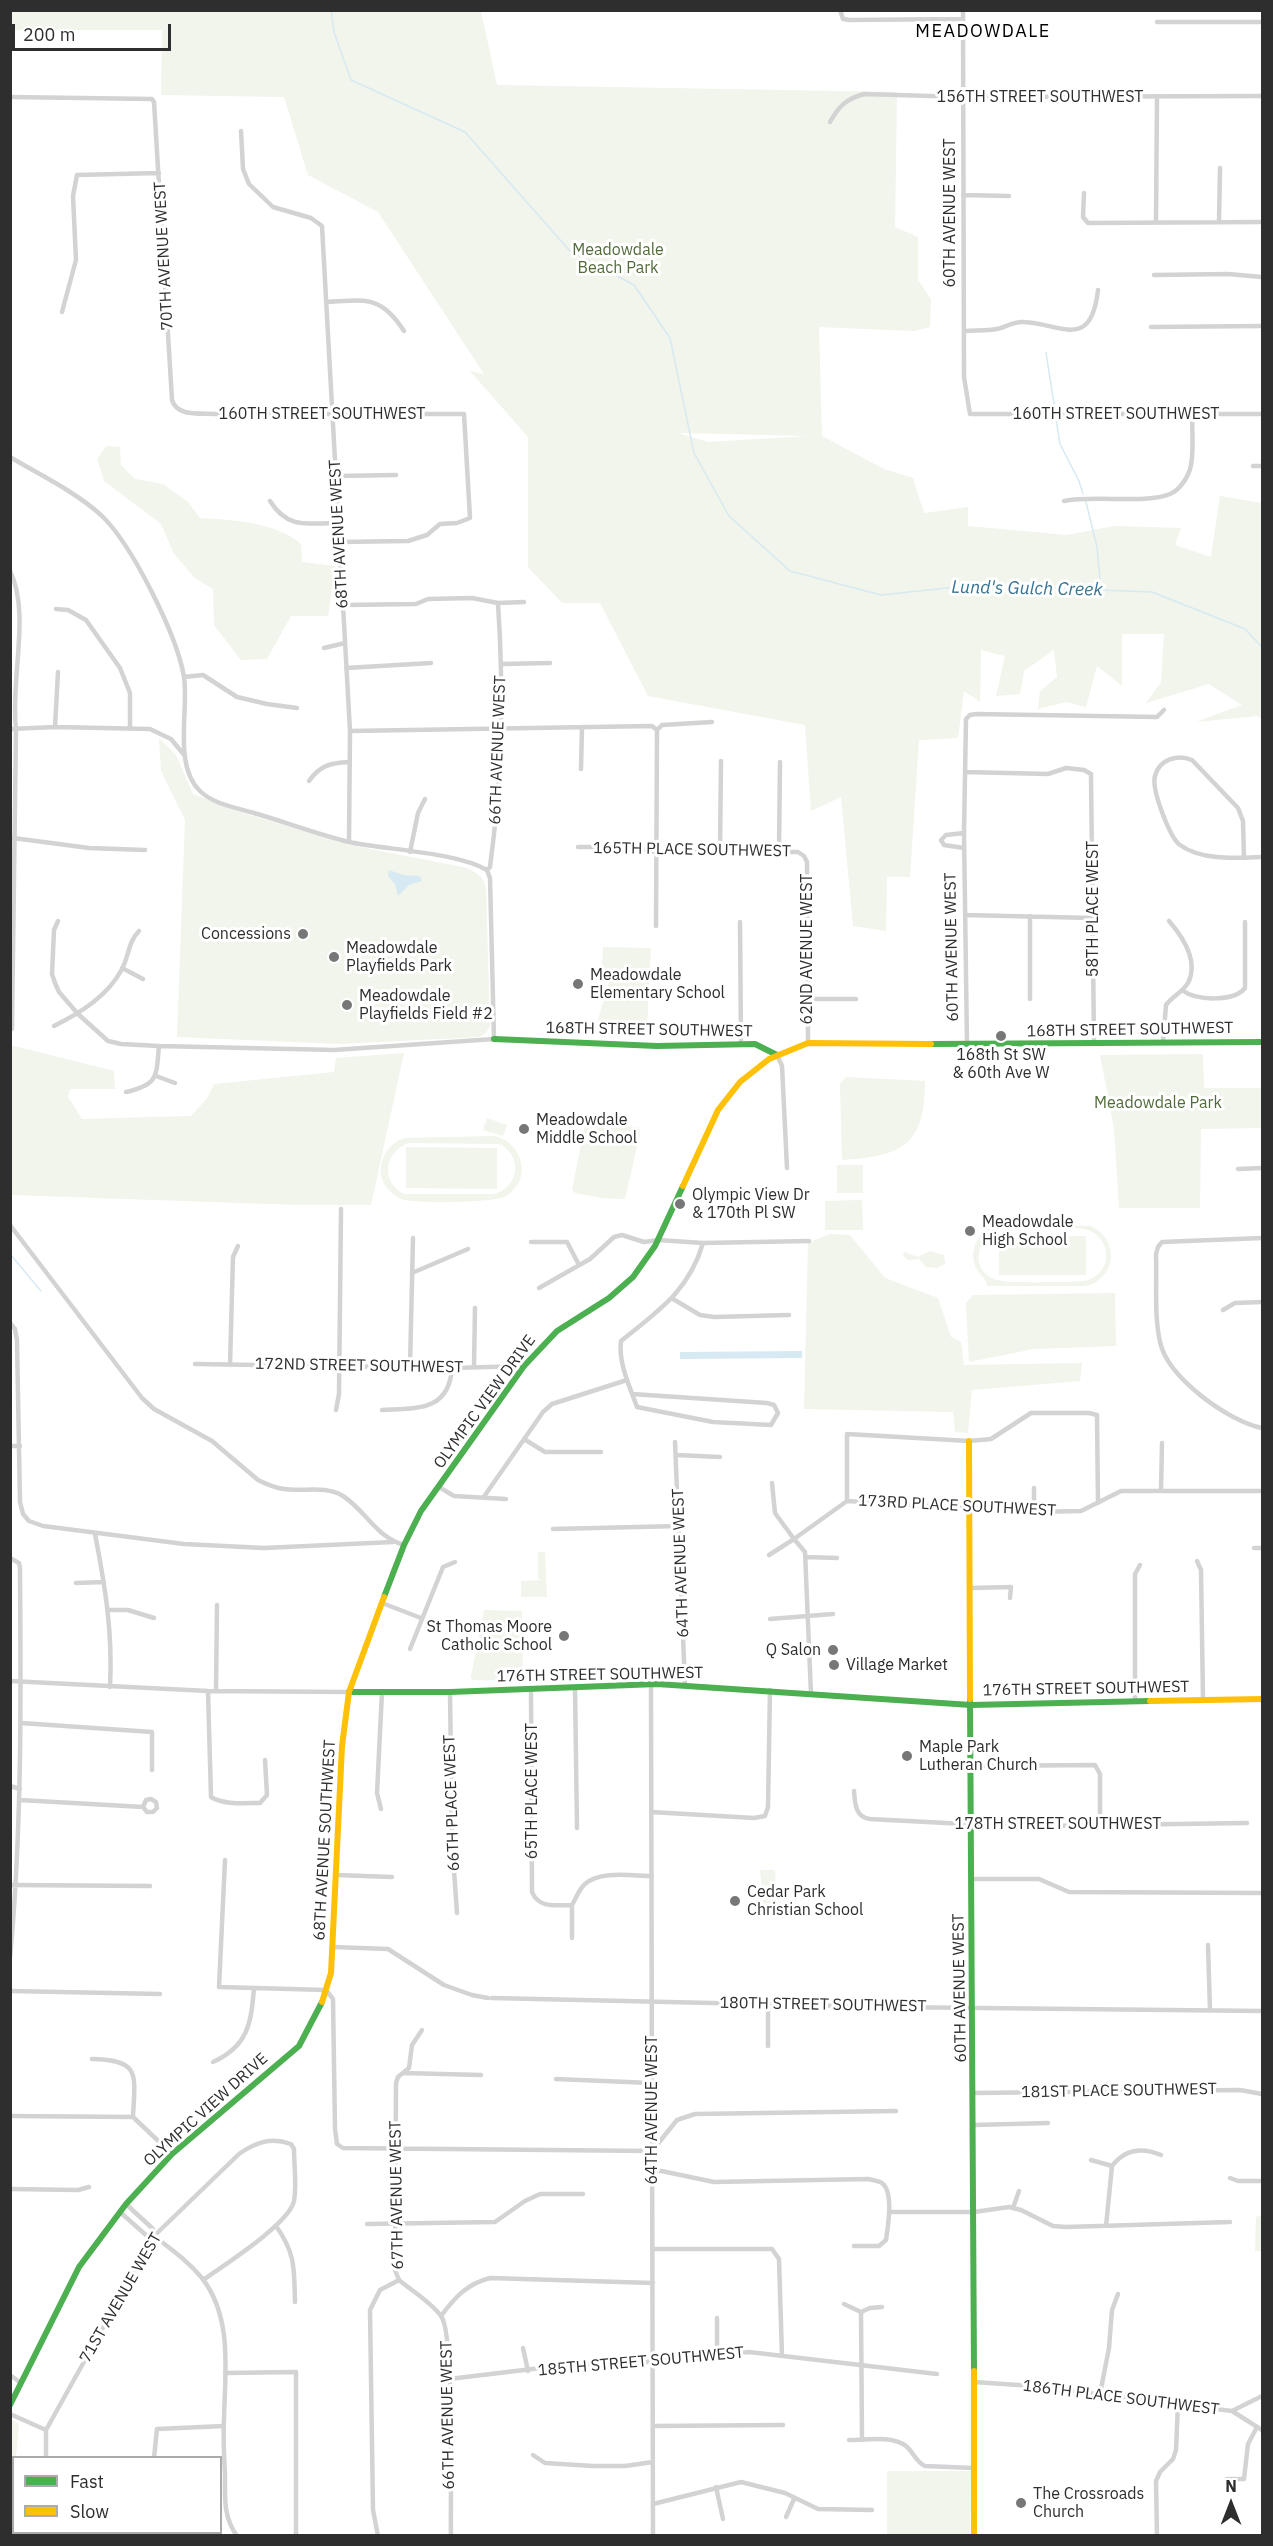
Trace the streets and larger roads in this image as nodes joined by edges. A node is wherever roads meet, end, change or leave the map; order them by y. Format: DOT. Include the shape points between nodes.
graph roads {
  1 [pos="840,10"];
  2 [pos="897,10"];
  3 [pos="963,10"];
  4 [pos="963,19"];
  5 [pos="897,20"];
  6 [pos="1157,22"];
  7 [pos="1263,22"];
  8 [pos="1157,96"];
  9 [pos="1263,96"];
  10 [pos="10,97"];
  11 [pos="963,97"];
  12 [pos="830,122"];
  13 [pos="242,131"];
  14 [pos="1220,168"];
  15 [pos="159,172"];
  16 [pos="1084,193"];
  17 [pos="963,195"];
  18 [pos="1009,196"];
  19 [pos="1156,222"];
  20 [pos="1219,222"];
  21 [pos="1263,222"];
  22 [pos="1154,275"];
  23 [pos="1263,277"];
  24 [pos="1098,290"];
  25 [pos="327,302"];
  26 [pos="62,312"];
  27 [pos="1263,326"];
  28 [pos="1151,327"];
  29 [pos="404,331"];
  30 [pos="964,331"];
  31 [pos="180,412"];
  32 [pos="970,414"];
  33 [pos="1192,414"];
  34 [pos="1263,414"];
  35 [pos="332,415"];
  36 [pos="10,457"];
  37 [pos="1253,466"];
  38 [pos="1263,466"];
  39 [pos="396,475"];
  40 [pos="336,476"];
  41 [pos="270,501"];
  42 [pos="1064,501"];
  43 [pos="338,523"];
  44 [pos="339,542"];
  45 [pos="10,571"];
  46 [pos="524,602"];
  47 [pos="498,603"];
  48 [pos="344,605"];
  49 [pos="56,609"];
  50 [pos="345,643"];
  51 [pos="324,648"];
  52 [pos="431,663"];
  53 [pos="550,663"];
  54 [pos="502,664"];
  55 [pos="346,668"];
  56 [pos="58,672"];
  57 [pos="184,676"];
  58 [pos="297,708"];
  59 [pos="1164,710"];
  60 [pos="712,722"];
  61 [pos="55,727"];
  62 [pos="130,728"];
  63 [pos="582,728"];
  64 [pos="13,729"];
  65 [pos="502,729"];
  66 [pos="350,730"];
  67 [pos="657,730"];
  68 [pos="185,756"];
  69 [pos="721,761"];
  70 [pos="349,762"];
  71 [pos="780,762"];
  72 [pos="581,770"];
  73 [pos="12,771"];
  74 [pos="965,772"];
  75 [pos="309,781"];
  76 [pos="425,799"];
  77 [pos="964,833"];
  78 [pos="13,838"];
  79 [pos="349,842"];
  80 [pos="578,847"];
  81 [pos="964,848"];
  82 [pos="145,850"];
  83 [pos="720,851"];
  84 [pos="779,851"];
  85 [pos="410,852"];
  86 [pos="656,852"];
  87 [pos="804,855"];
  88 [pos="1263,857"];
  89 [pos="1244,858"];
  90 [pos="487,870"];
  91 [pos="965,915"];
  92 [pos="1030,916"];
  93 [pos="1094,918"];
  94 [pos="58,921"];
  95 [pos="1169,921"];
  96 [pos="740,922"];
  97 [pos="1245,922"];
  98 [pos="656,926"];
  99 [pos="139,931"];
  100 [pos="122,968"];
  101 [pos="143,979"];
  102 [pos="1182,990"];
  103 [pos="808,999"];
  104 [pos="856,999"];
  105 [pos="1030,999"];
  106 [pos="78,1014"];
  107 [pos="54,1026"];
  108 [pos="12,1029"];
  109 [pos="494,1039"];
  110 [pos="1163,1042"];
  111 [pos="1263,1042"];
  112 [pos="808,1043"];
  113 [pos="1094,1043"];
  114 [pos="741,1044"];
  115 [pos="967,1044"];
  116 [pos="159,1046"];
  117 [pos="777,1055"];
  118 [pos="156,1076"];
  119 [pos="175,1083"];
  120 [pos="126,1092"];
  121 [pos="787,1168"];
  122 [pos="1263,1168"];
  123 [pos="1238,1169"];
  124 [pos="341,1209"];
  125 [pos="10,1225"];
  126 [pos="413,1238"];
  127 [pos="1263,1238"];
  128 [pos="658,1240"];
  129 [pos="809,1241"];
  130 [pos="531,1242"];
  131 [pos="703,1243"];
  132 [pos="238,1246"];
  133 [pos="468,1249"];
  134 [pos="579,1265"];
  135 [pos="412,1273"];
  136 [pos="539,1288"];
  137 [pos="673,1299"];
  138 [pos="1263,1302"];
  139 [pos="475,1308"];
  140 [pos="1224,1310"];
  141 [pos="789,1315"];
  142 [pos="10,1323"];
  143 [pos="10,1363"];
  144 [pos="18,1363"];
  145 [pos="195,1364"];
  146 [pos="230,1365"];
  147 [pos="524,1366"];
  148 [pos="338,1367"];
  149 [pos="410,1367"];
  150 [pos="474,1367"];
  151 [pos="452,1368"];
  152 [pos="627,1380"];
  153 [pos="632,1394"];
  154 [pos="336,1410"];
  155 [pos="382,1410"];
  156 [pos="1012,1416"];
  157 [pos="1016,1422"];
  158 [pos="1263,1428"];
  159 [pos="524,1439"];
  160 [pos="969,1441"];
  161 [pos="675,1442"];
  162 [pos="1162,1443"];
  163 [pos="10,1446"];
  164 [pos="20,1446"];
  165 [pos="601,1452"];
  166 [pos="676,1455"];
  167 [pos="720,1457"];
  168 [pos="772,1483"];
  169 [pos="439,1487"];
  170 [pos="1034,1488"];
  171 [pos="1161,1491"];
  172 [pos="1263,1491"];
  173 [pos="483,1498"];
  174 [pos="506,1499"];
  175 [pos="847,1501"];
  176 [pos="1098,1503"];
  177 [pos="969,1509"];
  178 [pos="1034,1512"];
  179 [pos="680,1526"];
  180 [pos="552,1529"];
  181 [pos="95,1534"];
  182 [pos="794,1539"];
  183 [pos="393,1542"];
  184 [pos="404,1545"];
  185 [pos="1254,1548"];
  186 [pos="1263,1548"];
  187 [pos="770,1555"];
  188 [pos="806,1557"];
  189 [pos="10,1558"];
  190 [pos="837,1558"];
  191 [pos="1197,1561"];
  192 [pos="455,1562"];
  193 [pos="1140,1565"];
  194 [pos="104,1582"];
  195 [pos="76,1583"];
  196 [pos="970,1587"];
  197 [pos="1011,1598"];
  198 [pos="382,1603"];
  199 [pos="217,1605"];
  200 [pos="109,1610"];
  201 [pos="833,1614"];
  202 [pos="806,1615"];
  203 [pos="154,1618"];
  204 [pos="421,1618"];
  205 [pos="770,1619"];
  206 [pos="410,1649"];
  207 [pos="10,1682"];
  208 [pos="21,1682"];
  209 [pos="651,1684"];
  210 [pos="685,1685"];
  211 [pos="110,1687"];
  212 [pos="575,1687"];
  213 [pos="531,1689"];
  214 [pos="770,1690"];
  215 [pos="208,1691"];
  216 [pos="216,1691"];
  217 [pos="349,1692"];
  218 [pos="382,1692"];
  219 [pos="450,1692"];
  220 [pos="811,1694"];
  221 [pos="1263,1699"];
  222 [pos="1203,1700"];
  223 [pos="1135,1701"];
  224 [pos="971,1705"];
  225 [pos="21,1723"];
  226 [pos="265,1761"];
  227 [pos="970,1766"];
  228 [pos="152,1770"];
  229 [pos="10,1786"];
  230 [pos="20,1789"];
  231 [pos="854,1791"];
  232 [pos="20,1800"];
  233 [pos="143,1807"];
  234 [pos="381,1809"];
  235 [pos="651,1812"];
  236 [pos="1247,1823"];
  237 [pos="1100,1825"];
  238 [pos="971,1827"];
  239 [pos="576,1828"];
  240 [pos="225,1860"];
  241 [pos="336,1875"];
  242 [pos="652,1876"];
  243 [pos="392,1877"];
  244 [pos="972,1880"];
  245 [pos="14,1885"];
  246 [pos="150,1886"];
  247 [pos="1263,1893"];
  248 [pos="572,1905"];
  249 [pos="457,1913"];
  250 [pos="572,1938"];
  251 [pos="1208,1945"];
  252 [pos="333,1947"];
  253 [pos="10,1958"];
  254 [pos="254,1988"];
  255 [pos="326,1990"];
  256 [pos="10,1991"];
  257 [pos="160,1994"];
  258 [pos="652,2002"];
  259 [pos="768,2004"];
  260 [pos="973,2008"];
  261 [pos="1210,2010"];
  262 [pos="1263,2011"];
  263 [pos="423,2030"];
  264 [pos="768,2046"];
  265 [pos="92,2059"];
  266 [pos="213,2062"];
  267 [pos="403,2073"];
  268 [pos="481,2076"];
  269 [pos="556,2079"];
  270 [pos="651,2083"];
  271 [pos="975,2093"];
  272 [pos="1263,2094"];
  273 [pos="896,2110"];
  274 [pos="10,2116"];
  275 [pos="134,2117"];
  276 [pos="1048,2123"];
  277 [pos="974,2125"];
  278 [pos="394,2148"];
  279 [pos="652,2151"];
  280 [pos="172,2154"];
  281 [pos="1161,2155"];
  282 [pos="1091,2160"];
  283 [pos="1112,2166"];
  284 [pos="652,2169"];
  285 [pos="1230,2178"];
  286 [pos="1263,2181"];
  287 [pos="89,2187"];
  288 [pos="10,2189"];
  289 [pos="1019,2191"];
  290 [pos="583,2194"];
  291 [pos="126,2204"];
  292 [pos="1013,2208"];
  293 [pos="120,2212"];
  294 [pos="889,2212"];
  295 [pos="974,2212"];
  296 [pos="1230,2222"];
  297 [pos="367,2224"];
  298 [pos="394,2224"];
  299 [pos="276,2226"];
  300 [pos="1106,2226"];
  301 [pos="153,2236"];
  302 [pos="854,2246"];
  303 [pos="653,2249"];
  304 [pos="203,2280"];
  305 [pos="399,2280"];
  306 [pos="653,2283"];
  307 [pos="1118,2294"];
  308 [pos="295,2302"];
  309 [pos="844,2304"];
  310 [pos="882,2307"];
  311 [pos="861,2312"];
  312 [pos="441,2316"];
  313 [pos="717,2318"];
  314 [pos="523,2349"];
  315 [pos="717,2354"];
  316 [pos="782,2356"];
  317 [pos="652,2362"];
  318 [pos="862,2365"];
  319 [pos="528,2371"];
  320 [pos="225,2373"];
  321 [pos="937,2374"];
  322 [pos="10,2375"];
  323 [pos="449,2379"];
  324 [pos="974,2382"];
  325 [pos="21,2383"];
  326 [pos="1100,2394"];
  327 [pos="1263,2396"];
  328 [pos="1178,2403"];
  329 [pos="10,2405"];
  330 [pos="1232,2411"];
  331 [pos="10,2414"];
  332 [pos="783,2425"];
  333 [pos="224,2426"];
  334 [pos="653,2426"];
  335 [pos="1260,2429"];
  336 [pos="46,2430"];
  337 [pos="849,2440"];
  338 [pos="862,2440"];
  339 [pos="533,2455"];
  340 [pos="46,2456"];
  341 [pos="154,2456"];
  342 [pos="653,2462"];
  343 [pos="973,2468"];
  344 [pos="1227,2479"];
  345 [pos="717,2487"];
  346 [pos="794,2499"];
  347 [pos="653,2504"];
  348 [pos="872,2510"];
  349 [pos="786,2517"];
  350 [pos="723,2519"];
  351 [pos="237,2535"];
  352 [pos="296,2535"];
  353 [pos="378,2535"];
  354 [pos="450,2535"];
  355 [pos="653,2535"];
  356 [pos="974,2535"];
  357 [pos="1157,2535"];
  1 -- 5 [label="street" via="843,19"];
  2 -- 5 [label="street"];
  3 -- 4 [label="street, 60TH AVENUE WEST"];
  4 -- 5 [label="street"];
  4 -- 11 [label="street, 60TH AVENUE WEST"];
  6 -- 7 [label="street"];
  8 -- 9 [label="street, 156TH STREET SOUTHWEST"];
  8 -- 11 [label="street, 156TH STREET SOUTHWEST"];
  8 -- 19 [label="street"];
  10 -- 15 [label="street, 70TH AVENUE WEST" via="152,99 156,107"];
  11 -- 12 [label="street, 156TH STREET SOUTHWEST" via="864,94 840,105"];
  11 -- 17 [label="street, 60TH AVENUE WEST"];
  13 -- 25 [label="street, 68TH AVENUE WEST" via="243,169 249,184 273,207 311,218 322,226"];
  14 -- 20 [label="street"];
  15 -- 26 [label="street" via="77,175 76,260"];
  15 -- 31 [label="street, 70TH AVENUE WEST" via="172,400"];
  16 -- 19 [label="street" via="1083,217 1088,223"];
  17 -- 18 [label="street"];
  17 -- 30 [label="street, 60TH AVENUE WEST"];
  19 -- 20 [label="street"];
  20 -- 21 [label="street"];
  22 -- 23 [label="street"];
  24 -- 30 [label="street" via="1096,305 1080,329 1069,332 1023,322 996,330"];
  25 -- 29 [label="street" via="372,302 392,312"];
  25 -- 35 [label="street, 68TH AVENUE WEST"];
  27 -- 28 [label="street"];
  30 -- 32 [label="street, 60TH AVENUE WEST" via="964,377"];
  31 -- 35 [label="street, 160TH STREET SOUTHWEST"];
  32 -- 33 [label="street, 160TH STREET SOUTHWEST"];
  33 -- 34 [label="street, 160TH STREET SOUTHWEST"];
  33 -- 42 [label="street" via="1191,466 1185,481 1171,494"];
  35 -- 40 [label="street, 68TH AVENUE WEST"];
  35 -- 44 [label="street, 160TH STREET SOUTHWEST" via="464,414 470,518 440,524 427,535 408,541"];
  36 -- 57 [label="street" via="87,504 114,530 153,598 173,640"];
  37 -- 38 [label="street"];
  39 -- 40 [label="street"];
  40 -- 43 [label="street, 68TH AVENUE WEST"];
  41 -- 43 [label="street" via="294,523"];
  43 -- 44 [label="street, 68TH AVENUE WEST"];
  44 -- 48 [label="street, 68TH AVENUE WEST"];
  45 -- 64 [label="street" via="17,585 20,615"];
  46 -- 47 [label="street"];
  47 -- 48 [label="street" via="461,598 428,599 416,604"];
  47 -- 54 [label="street, 66TH AVENUE WEST"];
  48 -- 50 [label="street, 68TH AVENUE WEST"];
  49 -- 62 [label="street" via="68,610 86,620 120,668 130,693"];
  50 -- 51 [label="street"];
  50 -- 55 [label="street, 68TH AVENUE WEST"];
  52 -- 55 [label="street"];
  53 -- 54 [label="street"];
  54 -- 65 [label="street, 66TH AVENUE WEST"];
  55 -- 66 [label="street, 68TH AVENUE WEST"];
  56 -- 61 [label="street"];
  57 -- 58 [label="street" via="203,675 237,697"];
  57 -- 68 [label="street"];
  59 -- 74 [label="street, 60TH AVENUE WEST" via="1157,717 970,715 966,719"];
  60 -- 67 [label="street" via="662,725"];
  61 -- 62 [label="street"];
  61 -- 64 [label="street"];
  62 -- 68 [label="street" via="162,733"];
  63 -- 65 [label="street"];
  63 -- 67 [label="street" via="652,726"];
  63 -- 72 [label="street"];
  64 -- 73 [label="street"];
  65 -- 66 [label="street"];
  65 -- 90 [label="street, 66TH AVENUE WEST" via="499,803"];
  66 -- 70 [label="street, 68TH AVENUE WEST"];
  67 -- 86 [label="street"];
  68 -- 79 [label="street" via="193,783 213,799"];
  69 -- 83 [label="street"];
  70 -- 75 [label="street" via="325,765"];
  70 -- 79 [label="street, 68TH AVENUE WEST"];
  71 -- 84 [label="street"];
  73 -- 78 [label="street"];
  74 -- 77 [label="street, 60TH AVENUE WEST"];
  74 -- 93 [label="street, 58TH PLACE WEST" via="1048,774 1066,768 1091,774"];
  76 -- 85 [label="street"];
  77 -- 81 [label="street, 60TH AVENUE WEST"];
  77 -- 81 [label="street, 60TH AVENUE WEST" via="946,835 941,840 944,845"];
  78 -- 82 [label="street" via="89,848"];
  78 -- 108 [label="street"];
  79 -- 85 [label="street"];
  80 -- 86 [label="street, 165TH PLACE SOUTHWEST" via="630,847"];
  81 -- 91 [label="street, 60TH AVENUE WEST"];
  83 -- 84 [label="street, 165TH PLACE SOUTHWEST"];
  83 -- 86 [label="street, 165TH PLACE SOUTHWEST"];
  84 -- 87 [label="street, 165TH PLACE SOUTHWEST"];
  85 -- 90 [label="street" via="467,862"];
  86 -- 98 [label="street"];
  87 -- 103 [label="street, 62ND AVENUE WEST"];
  88 -- 89 [label="street"];
  89 -- 89 [label="street" via="1193,852 1178,844 1154,787 1161,765 1173,758 1192,760 1238,808 1243,821"];
  90 -- 109 [label="street, 66TH AVENUE WEST" via="491,890"];
  91 -- 92 [label="street"];
  91 -- 115 [label="street, 60TH AVENUE WEST"];
  92 -- 93 [label="street"];
  92 -- 105 [label="street"];
  93 -- 113 [label="street, 58TH PLACE WEST"];
  94 -- 106 [label="street, 168TH STREET SOUTHWEST" via="52,974 59,992"];
  95 -- 102 [label="street" via="1184,942 1191,961 1189,983"];
  96 -- 114 [label="street"];
  97 -- 102 [label="street" via="1245,988 1240,994 1196,996"];
  99 -- 100 [label="street" via="132,938"];
  100 -- 101 [label="street"];
  100 -- 106 [label="street" via="111,986"];
  102 -- 110 [label="street" via="1166,1005"];
  103 -- 104 [label="street"];
  103 -- 112 [label="street, 62ND AVENUE WEST"];
  106 -- 107 [label="street"];
  106 -- 116 [label="street, 168TH STREET SOUTHWEST" via="108,1041"];
  109 -- 114 [label="street, 168TH STREET SOUTHWEST" via="657,1046"];
  109 -- 116 [label="street, 168TH STREET SOUTHWEST" via="334,1050"];
  110 -- 111 [label="street, 168TH STREET SOUTHWEST"];
  110 -- 113 [label="street, 168TH STREET SOUTHWEST"];
  112 -- 115 [label="street, 168TH STREET SOUTHWEST"];
  112 -- 117 [label="street, 168TH STREET SOUTHWEST"];
  113 -- 115 [label="street, 168TH STREET SOUTHWEST"];
  114 -- 117 [label="street, 168TH STREET SOUTHWEST" via="754,1044"];
  116 -- 118 [label="street"];
  117 -- 121 [label="street" via="782,1066"];
  117 -- 128 [label="street, OLYMPIC VIEW DRIVE" via="742,1079 720,1104"];
  118 -- 119 [label="street"];
  118 -- 120 [label="street" via="145,1088"];
  122 -- 123 [label="street"];
  124 -- 148 [label="street"];
  125 -- 183 [label="street" via="124,1377 154,1409 212,1441 267,1485 344,1496"];
  126 -- 135 [label="street"];
  127 -- 158 [label="street" via="1162,1242 1156,1254 1161,1344 1167,1358 1205,1399 1240,1422"];
  128 -- 131 [label="street"];
  128 -- 134 [label="street" via="614,1237"];
  128 -- 147 [label="street, OLYMPIC VIEW DRIVE" via="621,1290 560,1328"];
  129 -- 131 [label="street"];
  130 -- 134 [label="street" via="567,1242"];
  131 -- 137 [label="street"];
  132 -- 146 [label="street" via="233,1257"];
  133 -- 135 [label="street"];
  134 -- 136 [label="street"];
  135 -- 149 [label="street"];
  137 -- 141 [label="street" via="700,1315 714,1317"];
  137 -- 152 [label="street" via="621,1341"];
  138 -- 140 [label="street" via="1235,1303"];
  139 -- 150 [label="street"];
  142 -- 144 [label="street" via="15,1329"];
  143 -- 144 [label="street"];
  144 -- 164 [label="street"];
  145 -- 146 [label="street, 172ND STREET SOUTHWEST"];
  146 -- 148 [label="street, 172ND STREET SOUTHWEST"];
  147 -- 150 [label="street, 172ND STREET SOUTHWEST"];
  147 -- 169 [label="street, OLYMPIC VIEW DRIVE"];
  148 -- 149 [label="street, 172ND STREET SOUTHWEST"];
  148 -- 154 [label="street"];
  149 -- 151 [label="street, 172ND STREET SOUTHWEST"];
  150 -- 151 [label="street, 172ND STREET SOUTHWEST"];
  151 -- 155 [label="street" via="451,1385 434,1403 422,1408"];
  152 -- 153 [label="street"];
  152 -- 159 [label="street" via="552,1404"];
  153 -- 153 [label="street" via="637,1407 713,1422 771,1425 778,1413 774,1405 767,1403"];
  156 -- 157 [label="street"];
  157 -- 160 [label="street" via="991,1438"];
  157 -- 176 [label="street" via="1031,1413 1096,1415"];
  159 -- 165 [label="street" via="545,1452"];
  159 -- 173 [label="street"];
  160 -- 175 [label="street" via="847,1434"];
  160 -- 177 [label="street, 60TH AVENUE WEST"];
  161 -- 166 [label="street, 64TH AVENUE WEST"];
  162 -- 171 [label="street"];
  163 -- 164 [label="street"];
  164 -- 181 [label="street" via="23,1514 29,1521 44,1526"];
  166 -- 167 [label="street"];
  166 -- 179 [label="street, 64TH AVENUE WEST"];
  168 -- 182 [label="street" via="775,1513"];
  169 -- 173 [label="street" via="454,1496"];
  169 -- 184 [label="street, OLYMPIC VIEW DRIVE" via="421,1511"];
  170 -- 178 [label="street"];
  171 -- 172 [label="street, 173RD PLACE SOUTHWEST"];
  171 -- 176 [label="street, 173RD PLACE SOUTHWEST" via="1120,1491"];
  173 -- 174 [label="street"];
  175 -- 177 [label="street, 173RD PLACE SOUTHWEST"];
  175 -- 182 [label="street, 173RD PLACE SOUTHWEST"];
  176 -- 178 [label="street, 173RD PLACE SOUTHWEST" via="1081,1511"];
  177 -- 178 [label="street, 173RD PLACE SOUTHWEST"];
  177 -- 196 [label="street, 60TH AVENUE WEST"];
  179 -- 180 [label="street"];
  179 -- 210 [label="street, 64TH AVENUE WEST"];
  181 -- 183 [label="street" via="236,1548"];
  181 -- 194 [label="street"];
  182 -- 187 [label="street"];
  182 -- 188 [label="street"];
  183 -- 184 [label="street"];
  184 -- 198 [label="street, OLYMPIC VIEW DRIVE"];
  185 -- 186 [label="street"];
  188 -- 190 [label="street"];
  188 -- 202 [label="street"];
  189 -- 208 [label="street" via="19,1563 20,1569"];
  191 -- 222 [label="street" via="1202,1570"];
  192 -- 204 [label="street" via="443,1567"];
  193 -- 223 [label="street" via="1135,1574"];
  194 -- 195 [label="street"];
  194 -- 200 [label="street"];
  196 -- 197 [label="street" via="1011,1587"];
  196 -- 224 [label="street, 60TH AVENUE WEST"];
  198 -- 204 [label="street"];
  198 -- 217 [label="street, OLYMPIC VIEW DRIVE"];
  199 -- 216 [label="street"];
  200 -- 203 [label="street" via="128,1610"];
  200 -- 211 [label="street"];
  201 -- 202 [label="street"];
  202 -- 205 [label="street"];
  202 -- 220 [label="street"];
  204 -- 206 [label="street"];
  207 -- 208 [label="street, 176TH STREET SOUTHWEST"];
  208 -- 211 [label="street, 176TH STREET SOUTHWEST"];
  208 -- 225 [label="street"];
  209 -- 210 [label="street, 176TH STREET SOUTHWEST"];
  209 -- 212 [label="street, 176TH STREET SOUTHWEST"];
  209 -- 235 [label="street, 64TH AVENUE WEST"];
  210 -- 214 [label="street, 176TH STREET SOUTHWEST"];
  211 -- 215 [label="street, 176TH STREET SOUTHWEST"];
  212 -- 213 [label="street, 176TH STREET SOUTHWEST"];
  212 -- 239 [label="street"];
  213 -- 219 [label="street, 176TH STREET SOUTHWEST"];
  213 -- 248 [label="street, 65TH PLACE WEST" via="532,1892 535,1900 544,1905"];
  214 -- 220 [label="street, 176TH STREET SOUTHWEST"];
  214 -- 235 [label="street" via="765,1816"];
  215 -- 216 [label="street, 176TH STREET SOUTHWEST"];
  215 -- 226 [label="street" via="211,1797 234,1803 260,1803 267,1795"];
  216 -- 217 [label="street, 176TH STREET SOUTHWEST"];
  217 -- 218 [label="street, 176TH STREET SOUTHWEST"];
  217 -- 241 [label="street, 68TH AVENUE SOUTHWEST" via="342,1746"];
  218 -- 219 [label="street, 176TH STREET SOUTHWEST"];
  218 -- 234 [label="street" via="378,1793"];
  219 -- 249 [label="street, 66TH PLACE WEST"];
  220 -- 224 [label="street, 176TH STREET SOUTHWEST"];
  221 -- 222 [label="street, 176TH STREET SOUTHWEST"];
  222 -- 223 [label="street, 176TH STREET SOUTHWEST"];
  223 -- 224 [label="street, 176TH STREET SOUTHWEST"];
  224 -- 227 [label="street, 60TH AVENUE WEST"];
  225 -- 228 [label="street" via="152,1732"];
  225 -- 230 [label="street"];
  227 -- 237 [label="street" via="1097,1767"];
  227 -- 238 [label="street, 60TH AVENUE WEST"];
  229 -- 230 [label="street"];
  230 -- 232 [label="street"];
  231 -- 238 [label="street, 178TH STREET SOUTHWEST" via="857,1811 865,1819"];
  232 -- 233 [label="street"];
  232 -- 245 [label="street"];
  235 -- 242 [label="street, 64TH AVENUE WEST"];
  236 -- 237 [label="street, 178TH STREET SOUTHWEST"];
  237 -- 238 [label="street, 178TH STREET SOUTHWEST"];
  238 -- 244 [label="street, 60TH AVENUE WEST"];
  240 -- 254 [label="street" via="219,1988"];
  241 -- 243 [label="street"];
  241 -- 252 [label="street, 68TH AVENUE SOUTHWEST"];
  242 -- 248 [label="street" via="603,1876 590,1880"];
  242 -- 258 [label="street, 64TH AVENUE WEST"];
  244 -- 247 [label="street" via="1039,1879 1069,1892"];
  244 -- 260 [label="street, 60TH AVENUE WEST"];
  245 -- 246 [label="street"];
  245 -- 253 [label="street"];
  248 -- 250 [label="street"];
  251 -- 261 [label="street"];
  252 -- 255 [label="street, 68TH AVENUE SOUTHWEST"];
  252 -- 258 [label="street, 180TH STREET SOUTHWEST" via="388,1949 444,1985 472,1995"];
  254 -- 255 [label="street"];
  254 -- 266 [label="street" via="248,2031 226,2056"];
  255 -- 278 [label="street" via="333,1999 337,2144 343,2148"];
  255 -- 280 [label="street, OLYMPIC VIEW DRIVE" via="315,2023 299,2046"];
  256 -- 257 [label="street"];
  258 -- 259 [label="street, 180TH STREET SOUTHWEST"];
  258 -- 270 [label="street, 64TH AVENUE WEST"];
  259 -- 260 [label="street, 180TH STREET SOUTHWEST"];
  259 -- 264 [label="street"];
  260 -- 261 [label="street, 180TH STREET SOUTHWEST"];
  260 -- 271 [label="street, 60TH AVENUE WEST"];
  261 -- 262 [label="street, 180TH STREET SOUTHWEST"];
  263 -- 267 [label="street, 67TH AVENUE WEST" via="412,2045 409,2068"];
  265 -- 275 [label="street" via="129,2065 135,2090"];
  267 -- 268 [label="street"];
  267 -- 278 [label="street, 67TH AVENUE WEST" via="396,2083"];
  269 -- 270 [label="street"];
  270 -- 279 [label="street, 64TH AVENUE WEST"];
  271 -- 272 [label="street, 181ST PLACE SOUTHWEST" via="1240,2090"];
  271 -- 277 [label="street, 60TH AVENUE WEST"];
  273 -- 279 [label="street" via="695,2114 677,2120"];
  274 -- 275 [label="street"];
  275 -- 280 [label="street"];
  276 -- 277 [label="street"];
  277 -- 295 [label="street, 60TH AVENUE WEST"];
  278 -- 279 [label="street"];
  278 -- 298 [label="street, 67TH AVENUE WEST"];
  279 -- 284 [label="street, 64TH AVENUE WEST"];
  280 -- 291 [label="street, OLYMPIC VIEW DRIVE"];
  281 -- 283 [label="street" via="1148,2150 1130,2151"];
  282 -- 283 [label="street"];
  283 -- 300 [label="street"];
  284 -- 294 [label="street" via="714,2182 868,2179 882,2182 888,2191"];
  284 -- 303 [label="street, 64TH AVENUE WEST"];
  285 -- 286 [label="street"];
  287 -- 288 [label="street"];
  289 -- 292 [label="street"];
  290 -- 298 [label="street" via="540,2194 495,2222"];
  291 -- 293 [label="street, OLYMPIC VIEW DRIVE"];
  291 -- 301 [label="street" via="153,2229"];
  292 -- 295 [label="street"];
  292 -- 300 [label="street" via="1058,2227"];
  293 -- 301 [label="street" via="147,2236"];
  293 -- 325 [label="street, OLYMPIC VIEW DRIVE" via="79,2267"];
  294 -- 295 [label="street"];
  294 -- 302 [label="street" via="886,2240 879,2246"];
  295 -- 324 [label="street, 60TH AVENUE WEST"];
  296 -- 300 [label="street"];
  297 -- 298 [label="street"];
  298 -- 305 [label="street, 67TH AVENUE WEST" via="394,2270"];
  299 -- 301 [label="street, 71ST AVENUE WEST" via="294,2200 294,2149 281,2140 251,2145"];
  299 -- 304 [label="street"];
  299 -- 308 [label="street" via="288,2244 294,2265"];
  301 -- 304 [label="street"];
  301 -- 336 [label="street, 71ST AVENUE WEST"];
  303 -- 306 [label="street, 64TH AVENUE WEST"];
  303 -- 316 [label="street" via="771,2249 779,2259"];
  304 -- 320 [label="street" via="223,2325"];
  305 -- 312 [label="street, 66TH AVENUE WEST"];
  305 -- 353 [label="street, 67TH AVENUE WEST" via="380,2290 370,2310 373,2510"];
  306 -- 312 [label="street" via="490,2278 474,2282 455,2297"];
  306 -- 317 [label="street, 64TH AVENUE WEST"];
  307 -- 326 [label="street" via="1112,2310"];
  309 -- 311 [label="street"];
  310 -- 311 [label="street"];
  311 -- 318 [label="street"];
  312 -- 323 [label="street, 66TH AVENUE WEST" via="446,2326"];
  313 -- 315 [label="street"];
  314 -- 319 [label="street"];
  315 -- 316 [label="street, 185TH STREET SOUTHWEST"];
  315 -- 317 [label="street, 185TH STREET SOUTHWEST"];
  316 -- 318 [label="street, 185TH STREET SOUTHWEST"];
  317 -- 319 [label="street, 185TH STREET SOUTHWEST" via="574,2364"];
  317 -- 334 [label="street, 64TH AVENUE WEST"];
  318 -- 321 [label="street, 185TH STREET SOUTHWEST"];
  318 -- 338 [label="street"];
  319 -- 323 [label="street, 185TH STREET SOUTHWEST"];
  320 -- 333 [label="street"];
  320 -- 352 [label="street" via="296,2372"];
  322 -- 325 [label="street"];
  323 -- 354 [label="street, 66TH AVENUE WEST"];
  324 -- 326 [label="street, 186TH PLACE SOUTHWEST"];
  324 -- 343 [label="street, 60TH AVENUE WEST"];
  325 -- 329 [label="street, OLYMPIC VIEW DRIVE"];
  326 -- 328 [label="street, 186TH PLACE SOUTHWEST"];
  327 -- 330 [label="street"];
  328 -- 330 [label="street, 186TH PLACE SOUTHWEST"];
  328 -- 357 [label="street" via="1176,2450 1156,2481"];
  330 -- 335 [label="street, 186TH PLACE SOUTHWEST"];
  331 -- 336 [label="street"];
  332 -- 334 [label="street"];
  333 -- 341 [label="street" via="157,2429"];
  333 -- 351 [label="street" via="226,2516"];
  334 -- 342 [label="street, 64TH AVENUE WEST"];
  335 -- 344 [label="street" via="1248,2445 1244,2479"];
  336 -- 340 [label="street, 71ST AVENUE WEST"];
  337 -- 338 [label="street"];
  338 -- 343 [label="street" via="898,2442 926,2466"];
  339 -- 342 [label="street" via="545,2463 593,2466"];
  342 -- 347 [label="street, 64TH AVENUE WEST"];
  343 -- 356 [label="street, 60TH AVENUE WEST"];
  345 -- 346 [label="street" via="747,2482"];
  345 -- 347 [label="street"];
  345 -- 350 [label="street"];
  346 -- 348 [label="street" via="818,2509"];
  346 -- 349 [label="street"];
  347 -- 355 [label="street, 64TH AVENUE WEST"];
}
